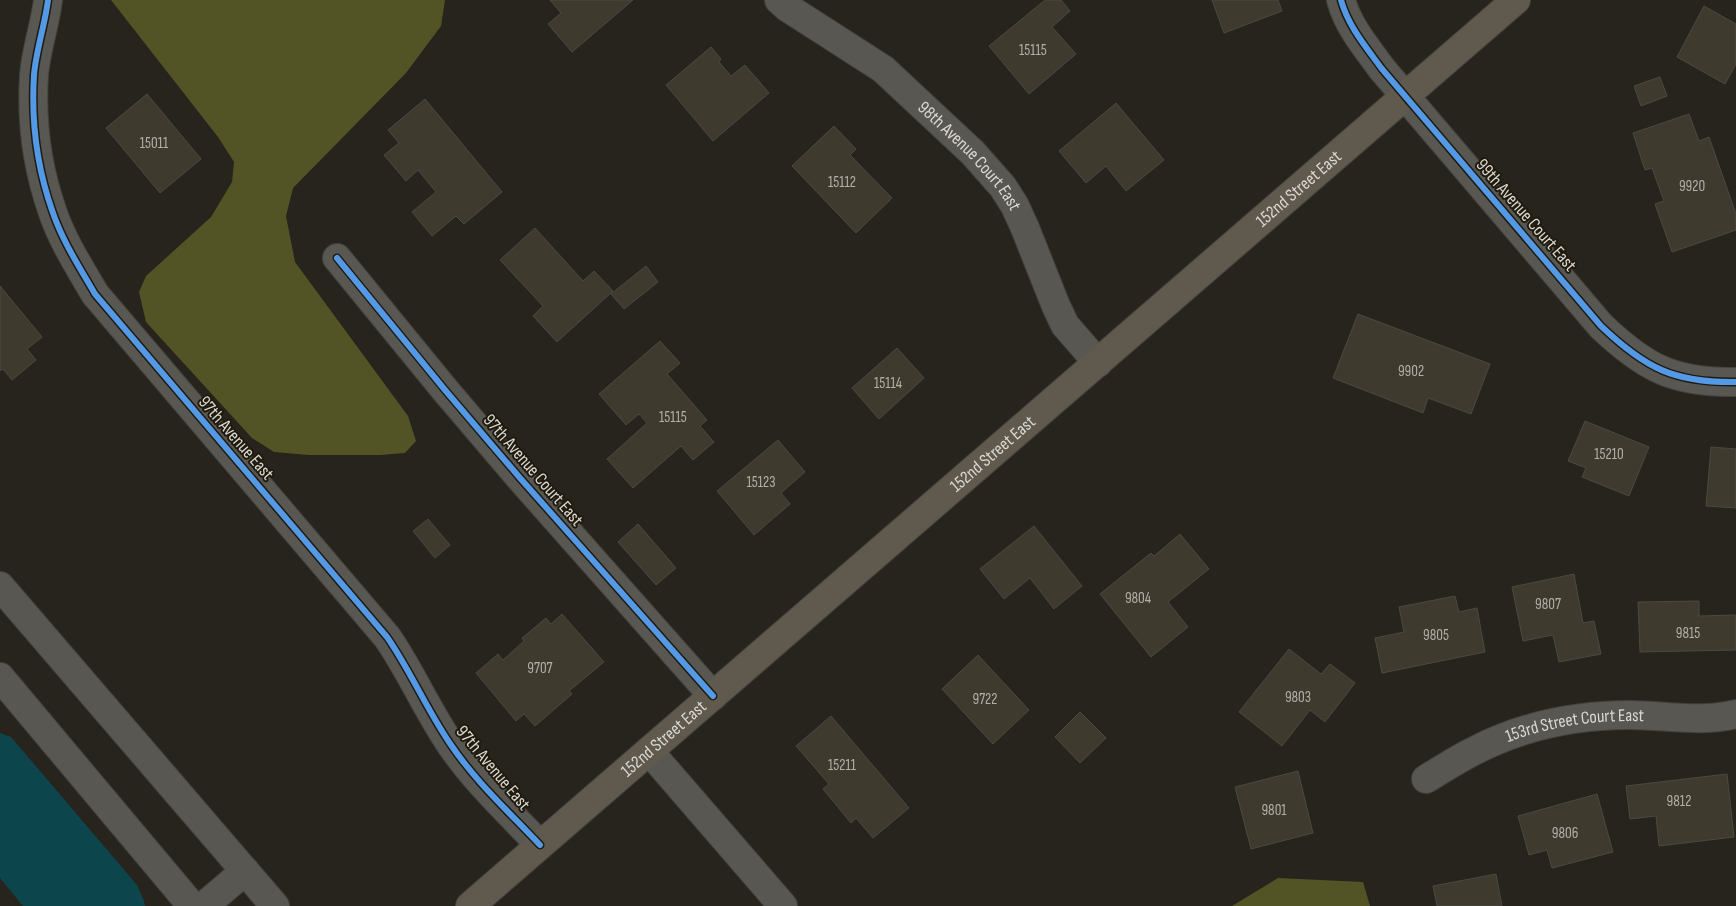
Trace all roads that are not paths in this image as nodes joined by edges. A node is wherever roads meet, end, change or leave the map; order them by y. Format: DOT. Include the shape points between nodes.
graph roads {
  1 [pos="48,0"];
  2 [pos="779,0"];
  3 [pos="1341,0"];
  4 [pos="1516,0"];
  5 [pos="1405,97"];
  6 [pos="337,258"];
  7 [pos="1098,363"];
  8 [pos="1736,382"];
  9 [pos="0,586"];
  10 [pos="4,691"];
  11 [pos="713,696"];
  12 [pos="1736,714"];
  13 [pos="649,751"];
  14 [pos="1426,779"];
  15 [pos="540,845"];
  16 [pos="245,871"];
  17 [pos="192,906"];
  18 [pos="204,906"];
  19 [pos="275,906"];
  20 [pos="470,906"];
  21 [pos="783,906"];
  1 -- 15 [label="street, 97th Avenue East" via="34,74 34,129 53,214 70,252 95,294 387,637 449,743 474,775"];
  2 -- 7 [label="street, 98th Avenue Court East" via="883,70 973,153 1003,187 1025,228 1065,325"];
  3 -- 5 [label="street, 99th Avenue Court East" via="1362,42"];
  4 -- 5 [label="main road, 152nd Street East"];
  5 -- 7 [label="main road, 152nd Street East"];
  5 -- 8 [label="street, 99th Avenue Court East" via="1601,326 1624,348 1678,377"];
  6 -- 11 [label="street, 97th Avenue Court East" via="520,478"];
  7 -- 11 [label="main road, 152nd Street East"];
  9 -- 16 [label="street"];
  10 -- 17 [label="street"];
  11 -- 13 [label="main road, 152nd Street East"];
  12 -- 14 [label="street, 153rd Street Court East" via="1680,719 1636,715 1585,716 1549,723 1472,751"];
  13 -- 15 [label="main road, 152nd Street East"];
  13 -- 21 [label="street"];
  15 -- 20 [label="main road, 152nd Street East"];
  16 -- 18 [label="street"];
  16 -- 19 [label="street"];
}
